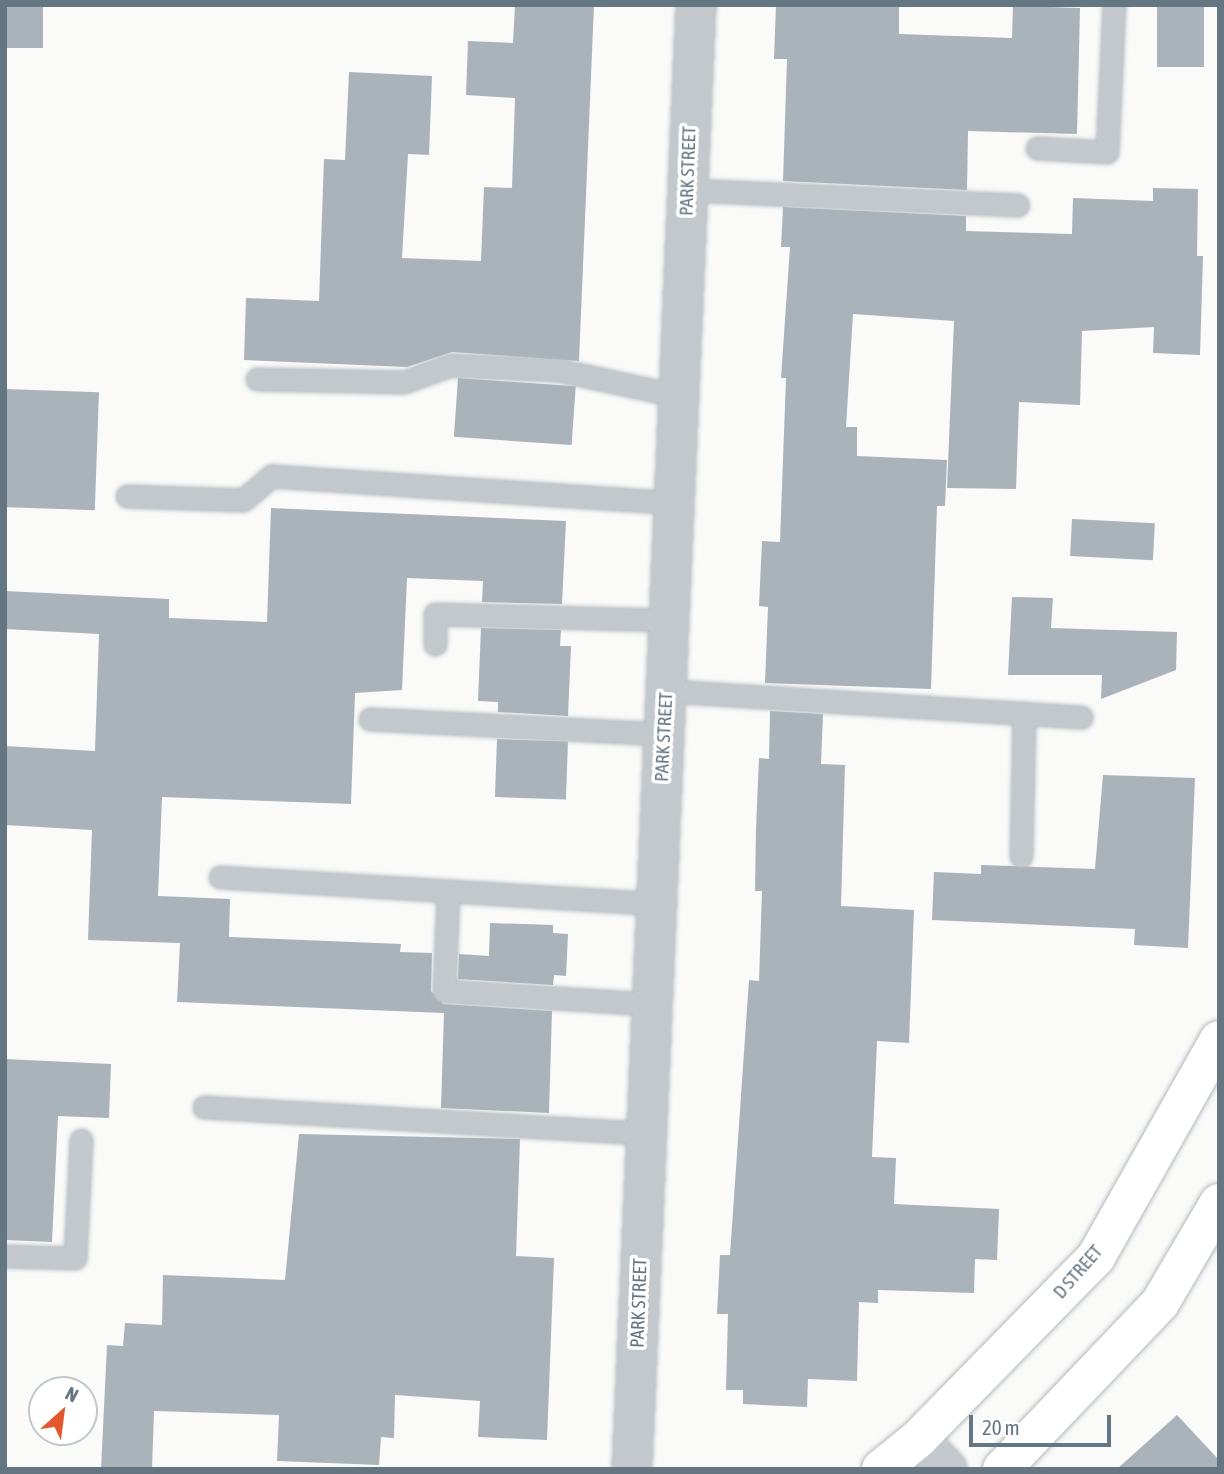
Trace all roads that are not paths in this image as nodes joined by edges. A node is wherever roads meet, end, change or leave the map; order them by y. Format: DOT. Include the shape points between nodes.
graph roads {
  1 [pos="696,5"];
  2 [pos="1114,5"];
  3 [pos="1037,148"];
  4 [pos="688,190"];
  5 [pos="1018,205"];
  6 [pos="257,379"];
  7 [pos="678,396"];
  8 [pos="127,496"];
  9 [pos="674,503"];
  10 [pos="669,620"];
  11 [pos="435,644"];
  12 [pos="666,691"];
  13 [pos="1024,713"];
  14 [pos="1081,717"];
  15 [pos="370,719"];
  16 [pos="664,734"];
  17 [pos="1021,856"];
  18 [pos="220,877"];
  19 [pos="448,891"];
  20 [pos="656,904"];
  21 [pos="652,1004"];
  22 [pos="1219,1040"];
  23 [pos="204,1107"];
  24 [pos="647,1133"];
  25 [pos="81,1140"];
  26 [pos="1219,1203"];
  27 [pos="5,1256"];
  28 [pos="918,1439"];
  29 [pos="632,1469"];
  30 [pos="881,1469"];
  31 [pos="947,1469"];
  32 [pos="1002,1469"];
  1 -- 4 [label="street, PARK STREET"];
  2 -- 3 [label="lane" via="1107,152"];
  4 -- 5 [label="lane"];
  4 -- 7 [label="street, PARK STREET"];
  6 -- 7 [label="lane" via="404,382 452,365 558,370"];
  7 -- 9 [label="street, PARK STREET"];
  8 -- 9 [label="lane" via="243,500 272,476"];
  9 -- 10 [label="street, PARK STREET"];
  10 -- 11 [label="lane" via="435,614"];
  10 -- 12 [label="street, PARK STREET"];
  12 -- 13 [label="lane"];
  12 -- 16 [label="street, PARK STREET"];
  13 -- 14 [label="lane"];
  13 -- 17 [label="lane"];
  15 -- 16 [label="lane"];
  16 -- 20 [label="street, PARK STREET"];
  18 -- 19 [label="lane"];
  19 -- 20 [label="lane"];
  19 -- 21 [label="lane" via="444,991"];
  20 -- 21 [label="street, PARK STREET"];
  21 -- 24 [label="street, PARK STREET"];
  22 -- 28 [label="main road, D STREET" via="1096,1257"];
  23 -- 24 [label="lane"];
  24 -- 29 [label="street, PARK STREET"];
  25 -- 27 [label="lane" via="75,1258"];
  26 -- 32 [label="main road" via="1160,1303"];
  28 -- 30 [label="main road, D STREET"];
  28 -- 31 [label="street"];
}
